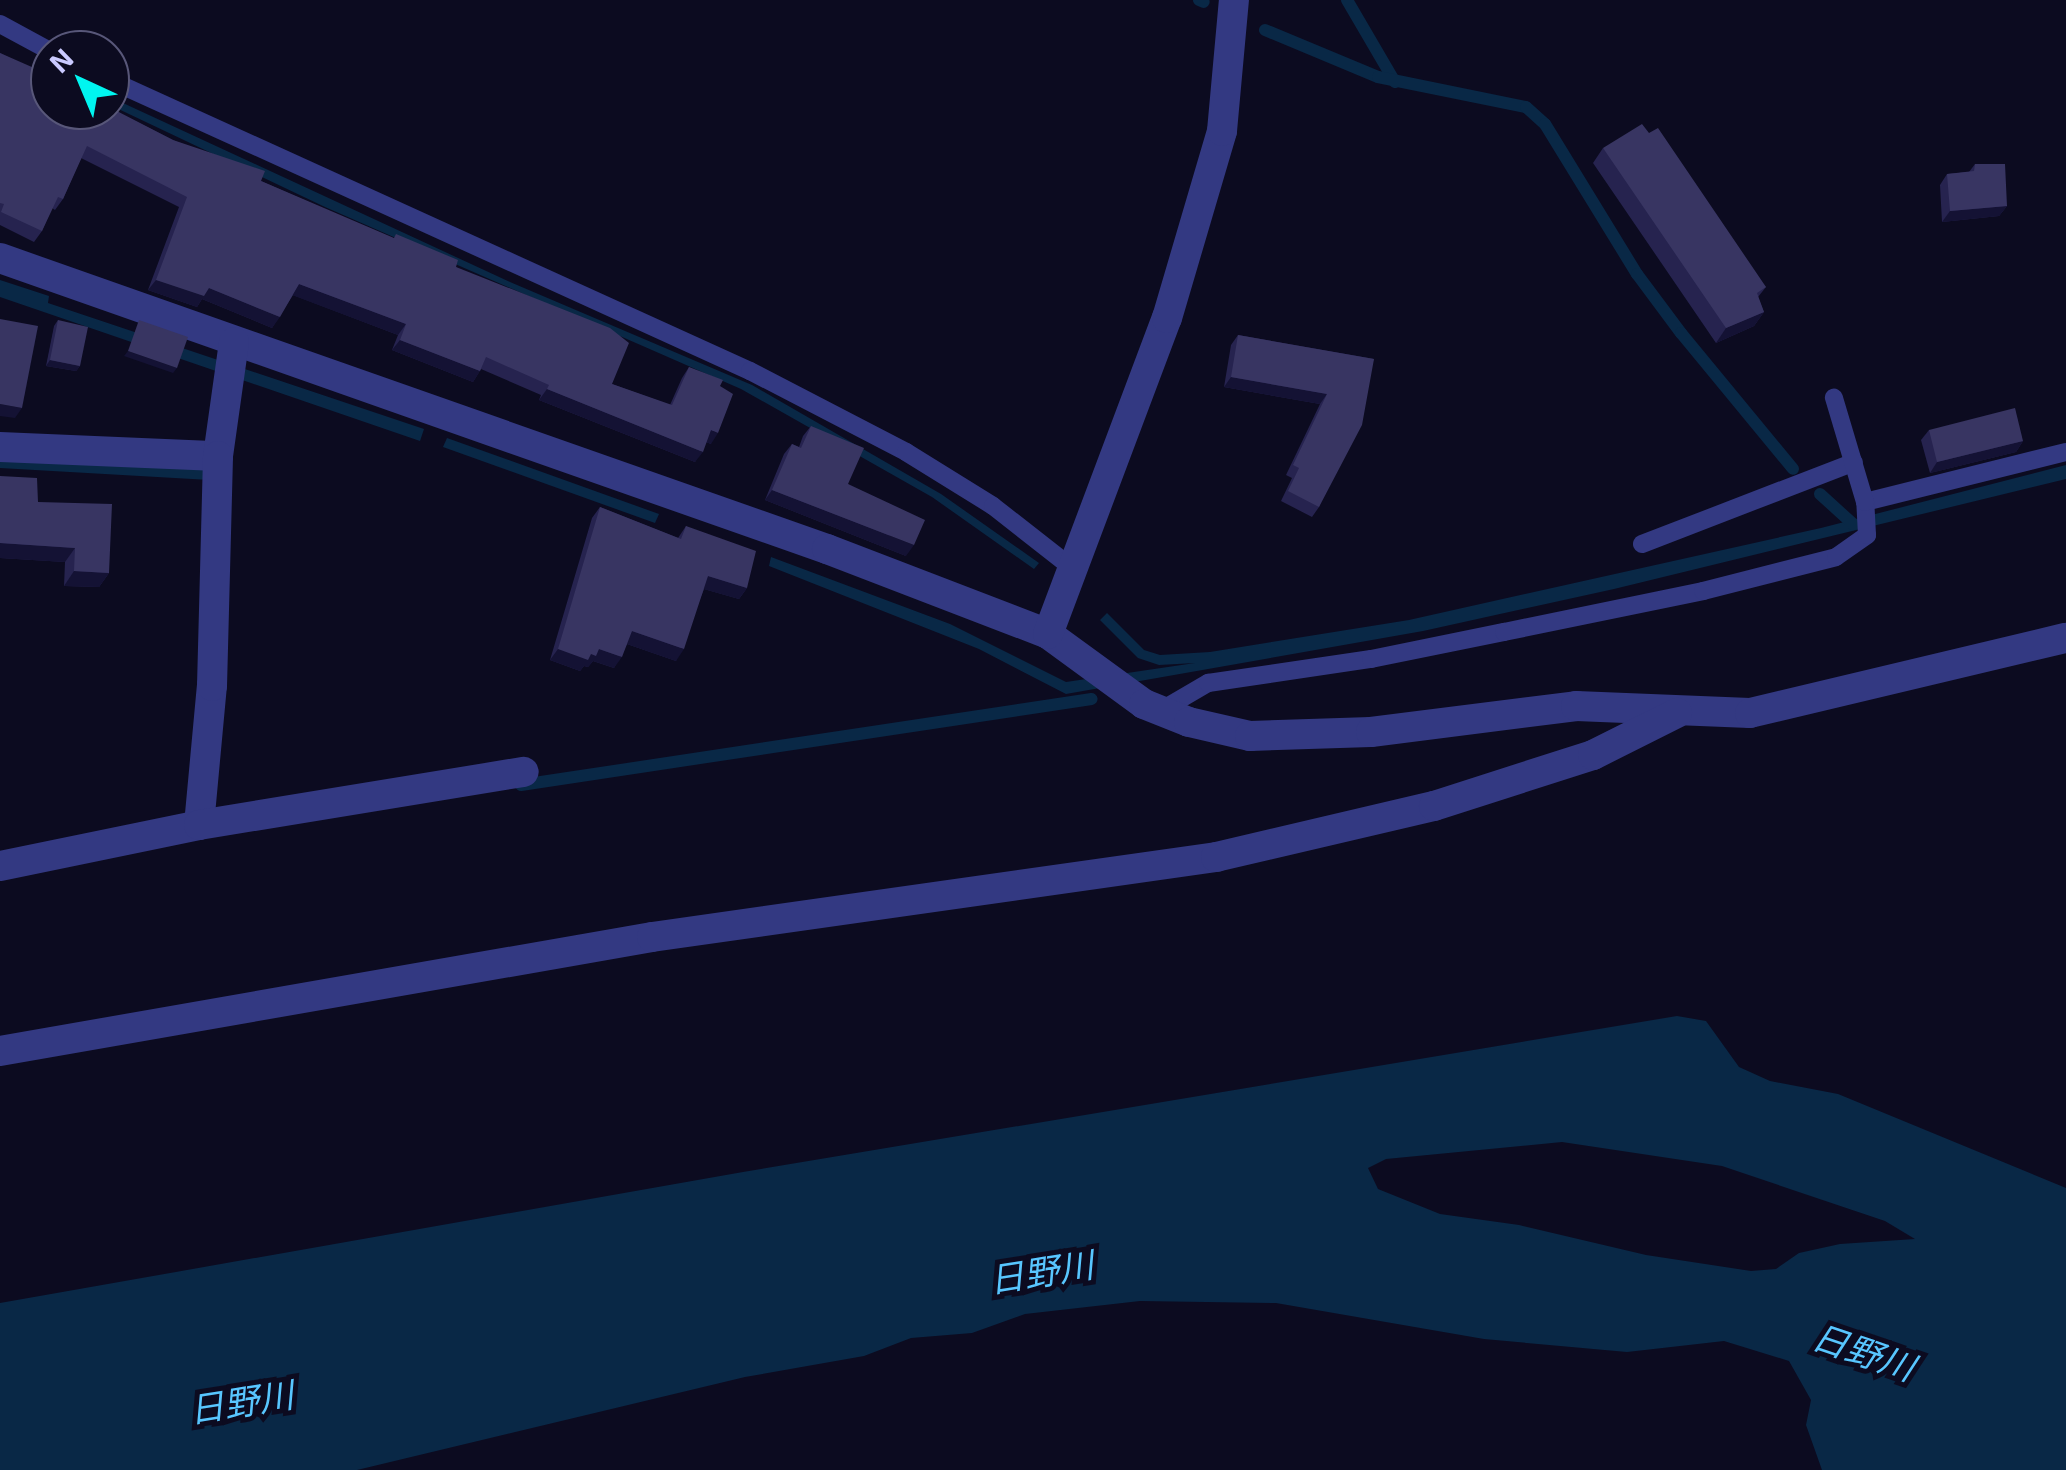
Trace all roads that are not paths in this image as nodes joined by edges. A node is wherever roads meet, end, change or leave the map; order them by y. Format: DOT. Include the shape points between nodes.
graph roads {
  1 [pos="1234,0"];
  2 [pos="0,24"];
  3 [pos="30,40"];
  4 [pos="130,89"];
  5 [pos="0,258"];
  6 [pos="232,360"];
  7 [pos="1834,398"];
  8 [pos="0,446"];
  9 [pos="2066,452"];
  10 [pos="218,456"];
  11 [pos="1854,462"];
  12 [pos="1865,502"];
  13 [pos="1642,544"];
  14 [pos="1072,568"];
  15 [pos="1048,634"];
  16 [pos="2066,638"];
  17 [pos="1160,710"];
  18 [pos="1682,710"];
  19 [pos="524,772"];
  20 [pos="200,825"];
  21 [pos="0,866"];
  22 [pos="0,1051"];
  1 -- 14 [label="street" via="1222,131 1167,318"];
  2 -- 3 [label="lane"];
  4 -- 14 [label="lane" via="750,371 906,452 993,506"];
  5 -- 6 [label="street"];
  6 -- 10 [label="street"];
  6 -- 15 [label="street" via="828,549"];
  7 -- 11 [label="lane"];
  8 -- 10 [label="street"];
  9 -- 12 [label="lane"];
  10 -- 20 [label="street" via="212,686"];
  11 -- 12 [label="lane"];
  11 -- 13 [label="lane"];
  12 -- 17 [label="lane" via="1866,535 1836,556 1702,591 1371,659 1208,683"];
  14 -- 15 [label="street"];
  15 -- 17 [label="street" via="1124,692"];
  16 -- 18 [label="street" via="1750,713"];
  17 -- 18 [label="street" via="1250,736 1371,732 1576,706"];
  18 -- 22 [label="street" via="1593,755 1434,806 1216,857 633,940"];
  19 -- 20 [label="street"];
  20 -- 21 [label="street"];
}
